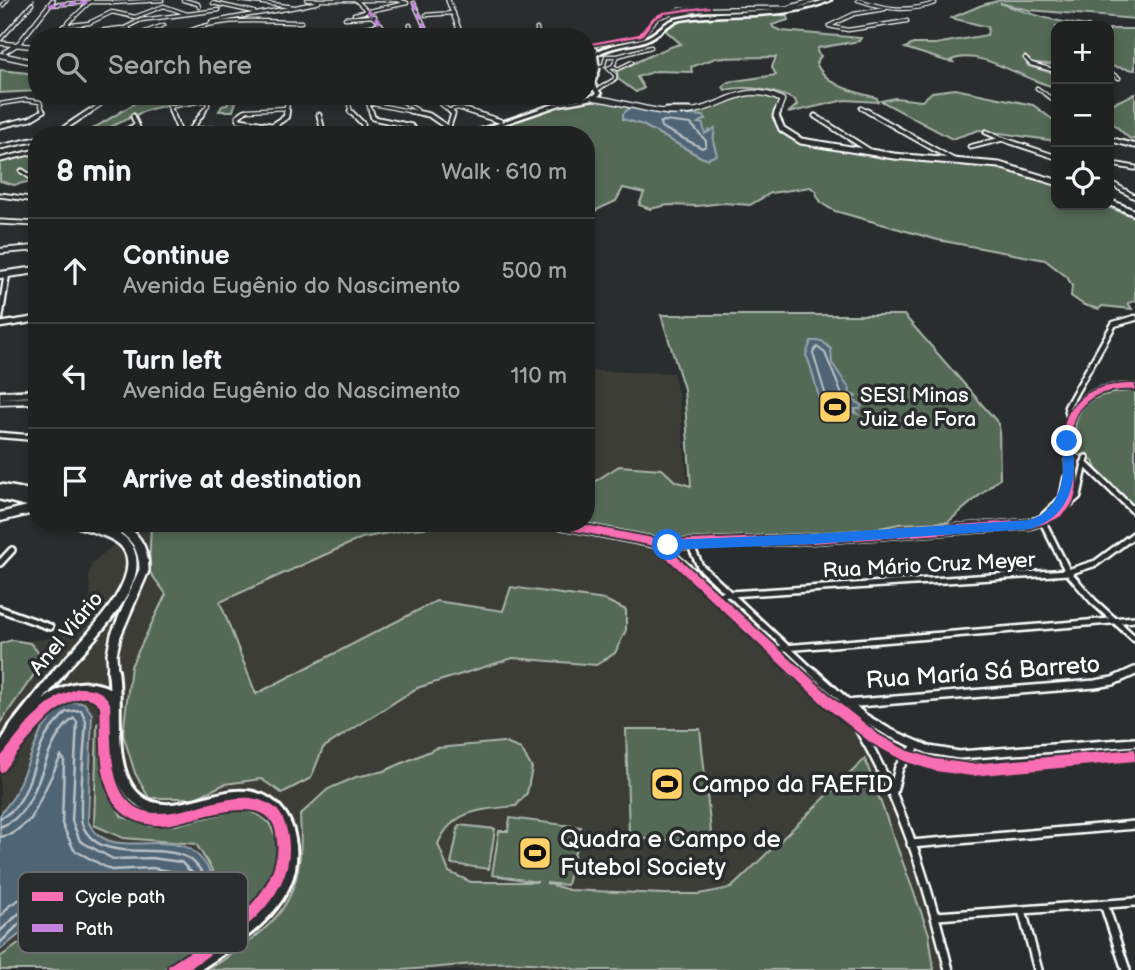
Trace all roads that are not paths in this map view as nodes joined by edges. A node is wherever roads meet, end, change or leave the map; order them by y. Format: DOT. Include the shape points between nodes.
graph roads {
  1 [pos="3,0"];
  2 [pos="53,0"];
  3 [pos="161,0"];
  4 [pos="183,0"];
  5 [pos="240,0"];
  6 [pos="310,0"];
  7 [pos="447,0"];
  8 [pos="815,0"];
  9 [pos="822,0"];
  10 [pos="829,0"];
  11 [pos="858,0"];
  12 [pos="90,1"];
  13 [pos="341,1"];
  14 [pos="356,1"];
  15 [pos="25,2"];
  16 [pos="112,2"];
  17 [pos="319,2"];
  18 [pos="213,3"];
  19 [pos="417,3"];
  20 [pos="935,3"];
  21 [pos="32,4"];
  22 [pos="406,4"];
  23 [pos="3,5"];
  24 [pos="49,5"];
  25 [pos="338,5"];
  26 [pos="164,6"];
  27 [pos="199,7"];
  28 [pos="297,8"];
  29 [pos="728,9"];
  30 [pos="885,9"];
  31 [pos="219,10"];
  32 [pos="368,10"];
  33 [pos="682,10"];
  34 [pos="25,12"];
  35 [pos="111,12"];
  36 [pos="257,12"];
  37 [pos="454,13"];
  38 [pos="719,13"];
  39 [pos="193,14"];
  40 [pos="354,14"];
  41 [pos="426,15"];
  42 [pos="375,16"];
  43 [pos="135,17"];
  44 [pos="345,18"];
  45 [pos="141,20"];
  46 [pos="667,20"];
  47 [pos="907,21"];
  48 [pos="301,22"];
  49 [pos="381,24"];
  50 [pos="164,25"];
  51 [pos="410,25"];
  52 [pos="63,26"];
  53 [pos="113,26"];
  54 [pos="198,26"];
  55 [pos="128,27"];
  56 [pos="360,27"];
  57 [pos="31,28"];
  58 [pos="104,28"];
  59 [pos="157,28"];
  60 [pos="194,28"];
  61 [pos="385,28"];
  62 [pos="411,28"];
  63 [pos="426,28"];
  64 [pos="459,28"];
  65 [pos="28,31"];
  66 [pos="0,40"];
  67 [pos="18,44"];
  68 [pos="595,44"];
  69 [pos="28,46"];
  70 [pos="651,47"];
  71 [pos="595,50"];
  72 [pos="2,53"];
  73 [pos="28,56"];
  74 [pos="595,56"];
  75 [pos="618,56"];
  76 [pos="1025,58"];
  77 [pos="28,60"];
  78 [pos="632,62"];
  79 [pos="613,66"];
  80 [pos="595,69"];
  81 [pos="1051,70"];
  82 [pos="595,88"];
  83 [pos="1037,88"];
  84 [pos="597,92"];
  85 [pos="1051,97"];
  86 [pos="28,102"];
  87 [pos="0,104"];
  88 [pos="41,105"];
  89 [pos="100,105"];
  90 [pos="180,105"];
  91 [pos="207,105"];
  92 [pos="287,105"];
  93 [pos="348,105"];
  94 [pos="369,105"];
  95 [pos="379,105"];
  96 [pos="409,105"];
  97 [pos="444,105"];
  98 [pos="548,105"];
  99 [pos="549,105"];
  100 [pos="287,108"];
  101 [pos="861,108"];
  102 [pos="450,110"];
  103 [pos="422,113"];
  104 [pos="319,115"];
  105 [pos="133,116"];
  106 [pos="815,116"];
  107 [pos="500,121"];
  108 [pos="137,125"];
  109 [pos="0,126"];
  110 [pos="68,126"];
  111 [pos="177,126"];
  112 [pos="193,126"];
  113 [pos="276,126"];
  114 [pos="322,126"];
  115 [pos="363,126"];
  116 [pos="411,126"];
  117 [pos="445,126"];
  118 [pos="449,126"];
  119 [pos="485,126"];
  120 [pos="491,126"];
  121 [pos="986,132"];
  122 [pos="1002,139"];
  123 [pos="1114,140"];
  124 [pos="28,141"];
  125 [pos="1135,146"];
  126 [pos="0,147"];
  127 [pos="970,148"];
  128 [pos="873,152"];
  129 [pos="28,153"];
  130 [pos="1051,155"];
  131 [pos="0,160"];
  132 [pos="954,160"];
  133 [pos="1118,165"];
  134 [pos="1135,168"];
  135 [pos="22,171"];
  136 [pos="28,175"];
  137 [pos="1051,179"];
  138 [pos="1114,185"];
  139 [pos="0,195"];
  140 [pos="1135,197"];
  141 [pos="28,199"];
  142 [pos="1114,203"];
  143 [pos="1135,212"];
  144 [pos="0,222"];
  145 [pos="28,224"];
  146 [pos="28,249"];
  147 [pos="0,251"];
  148 [pos="28,271"];
  149 [pos="4,274"];
  150 [pos="0,318"];
  151 [pos="1135,318"];
  152 [pos="28,320"];
  153 [pos="0,325"];
  154 [pos="1135,387"];
  155 [pos="28,394"];
  156 [pos="0,395"];
  157 [pos="28,396"];
  158 [pos="0,401"];
  159 [pos="1069,416"];
  160 [pos="0,435"];
  161 [pos="28,437"];
  162 [pos="1070,464"];
  163 [pos="0,488"];
  164 [pos="0,495"];
  165 [pos="28,502"];
  166 [pos="28,503"];
  167 [pos="28,507"];
  168 [pos="28,508"];
  169 [pos="1063,509"];
  170 [pos="1135,512"];
  171 [pos="9,514"];
  172 [pos="0,516"];
  173 [pos="1042,520"];
  174 [pos="595,531"];
  175 [pos="122,532"];
  176 [pos="127,532"];
  177 [pos="1135,534"];
  178 [pos="658,544"];
  179 [pos="690,544"];
  180 [pos="12,550"];
  181 [pos="697,561"];
  182 [pos="0,562"];
  183 [pos="683,566"];
  184 [pos="1069,572"];
  185 [pos="727,593"];
  186 [pos="714,595"];
  187 [pos="0,609"];
  188 [pos="1135,619"];
  189 [pos="1114,622"];
  190 [pos="50,627"];
  191 [pos="1135,639"];
  192 [pos="788,647"];
  193 [pos="772,649"];
  194 [pos="1135,671"];
  195 [pos="847,702"];
  196 [pos="833,705"];
  197 [pos="113,706"];
  198 [pos="855,724"];
  199 [pos="917,745"];
  200 [pos="1134,745"];
  201 [pos="1064,748"];
  202 [pos="990,754"];
  203 [pos="1135,755"];
  204 [pos="907,756"];
  205 [pos="0,757"];
  206 [pos="1070,761"];
  207 [pos="996,767"];
  208 [pos="893,795"];
  209 [pos="1135,825"];
  210 [pos="911,844"];
  211 [pos="1135,902"];
  212 [pos="1104,904"];
  213 [pos="1022,911"];
  214 [pos="937,916"];
  215 [pos="248,931"];
  216 [pos="216,953"];
  217 [pos="191,970"];
  218 [pos="949,970"];
  219 [pos="1038,970"];
  220 [pos="1126,970"];
  1 -- 23 [label="street"];
  2 -- 24 [label="street"];
  3 -- 16 [label="street"];
  3 -- 26 [label="street"];
  4 -- 27 [label="street"];
  5 -- 28 [label="street"];
  6 -- 17 [label="street"];
  7 -- 37 [label="street"];
  8 -- 29 [label="street" via="788,8"];
  9 -- 29 [label="main road" via="790,10"];
  10 -- 38 [label="main road" via="796,11"];
  11 -- 30 [label="street"];
  12 -- 16 [label="street"];
  12 -- 24 [label="street"];
  12 -- 52 [label="street"];
  13 -- 14 [label="street"];
  13 -- 17 [label="street"];
  13 -- 25 [label="street"];
  14 -- 22 [label="street"];
  14 -- 32 [label="street"];
  15 -- 34 [label="street"];
  17 -- 28 [label="street"];
  18 -- 36 [label="street"];
  19 -- 22 [label="street"];
  19 -- 63 [label="street"];
  20 -- 30 [label="street" via="920,10"];
  21 -- 34 [label="street"];
  22 -- 32 [label="street"];
  24 -- 57 [label="street"];
  26 -- 39 [label="street"];
  26 -- 43 [label="street"];
  28 -- 36 [label="street"];
  29 -- 33 [label="main road"];
  29 -- 33 [label="street"];
  29 -- 38 [label="main road"];
  30 -- 47 [label="street" via="854,14 829,26 848,30"];
  31 -- 39 [label="street"];
  32 -- 40 [label="street"];
  32 -- 42 [label="street"];
  33 -- 46 [label="main road"];
  33 -- 68 [label="street" via="658,18 640,36"];
  34 -- 66 [label="street"];
  35 -- 43 [label="street" via="122,10"];
  35 -- 52 [label="street" via="91,22"];
  35 -- 53 [label="street"];
  36 -- 54 [label="street"];
  37 -- 41 [label="street"];
  37 -- 64 [label="street"];
  38 -- 46 [label="main road"];
  39 -- 45 [label="street"];
  42 -- 44 [label="street"];
  42 -- 49 [label="street"];
  43 -- 45 [label="street"];
  45 -- 55 [label="street"];
  46 -- 71 [label="main road" via="645,37"];
  46 -- 74 [label="main road" via="653,36 601,50"];
  48 -- 54 [label="street"];
  49 -- 56 [label="street"];
  49 -- 61 [label="street"];
  50 -- 59 [label="street"];
  51 -- 62 [label="street"];
  53 -- 55 [label="street"];
  53 -- 58 [label="street"];
  54 -- 60 [label="street"];
  65 -- 67 [label="street"];
  66 -- 67 [label="street"];
  67 -- 69 [label="street"];
  67 -- 72 [label="street"];
  70 -- 75 [label="street"];
  72 -- 73 [label="main road"];
  72 -- 77 [label="main road"];
  75 -- 79 [label="street"];
  75 -- 80 [label="street" via="606,56 604,65"];
  76 -- 81 [label="street"];
  78 -- 79 [label="street" via="618,69"];
  79 -- 84 [label="street" via="608,68 615,79"];
  82 -- 84 [label="main road"];
  83 -- 85 [label="street"];
  84 -- 128 [label="main road" via="683,111 704,108 736,93 768,95 782,100 776,120 789,136"];
  86 -- 87 [label="street"];
  88 -- 109 [label="street" via="43,110 30,119"];
  89 -- 110 [label="street"];
  90 -- 111 [label="street" via="169,107"];
  91 -- 112 [label="street"];
  92 -- 100 [label="street"];
  93 -- 115 [label="street" via="351,115"];
  94 -- 116 [label="street" via="373,118"];
  95 -- 103 [label="street"];
  96 -- 103 [label="street"];
  97 -- 102 [label="street"];
  98 -- 107 [label="main road"];
  99 -- 120 [label="main road"];
  100 -- 113 [label="street" via="286,117"];
  100 -- 113 [label="street" via="247,110 238,116 239,120"];
  101 -- 132 [label="street"];
  102 -- 107 [label="street" via="458,107"];
  102 -- 118 [label="street"];
  103 -- 117 [label="street"];
  104 -- 114 [label="street"];
  105 -- 108 [label="street"];
  106 -- 128 [label="street"];
  107 -- 119 [label="main road"];
  121 -- 122 [label="street"];
  122 -- 127 [label="street"];
  122 -- 130 [label="street"];
  123 -- 125 [label="street"];
  124 -- 126 [label="street"];
  128 -- 132 [label="main road"];
  129 -- 131 [label="street"];
  132 -- 137 [label="main road" via="1016,168"];
  133 -- 134 [label="street"];
  135 -- 136 [label="street"];
  138 -- 140 [label="street"];
  139 -- 141 [label="street"];
  142 -- 143 [label="main road"];
  144 -- 145 [label="street"];
  146 -- 147 [label="street"];
  148 -- 149 [label="street"];
  149 -- 150 [label="street"];
  151 -- 159 [label="street" via="1114,324 1067,407"];
  152 -- 153 [label="street"];
  154 -- 159 [label="street" via="1091,394"];
  155 -- 156 [label="main road"];
  157 -- 158 [label="main road"];
  159 -- 162 [label="street"];
  160 -- 161 [label="street"];
  162 -- 169 [label="street" via="1072,489"];
  162 -- 173 [label="street" via="1063,499"];
  163 -- 165 [label="main road"];
  164 -- 166 [label="main road"];
  167 -- 171 [label="street"];
  168 -- 171 [label="street"];
  169 -- 170 [label="street" via="1078,496 1085,461"];
  169 -- 173 [label="street"];
  171 -- 172 [label="street"];
  173 -- 179 [label="street" via="959,530"];
  173 -- 184 [label="street"];
  174 -- 178 [label="street"];
  175 -- 205 [label="main road, Anel Viário" via="133,555 133,571 125,590 13,729"];
  176 -- 197 [label="main road, Anel Viário" via="137,538 145,558 112,655"];
  177 -- 184 [label="street, Rua Mário Cruz Meyer" via="1090,567"];
  178 -- 179 [label="street"];
  178 -- 183 [label="street"];
  179 -- 181 [label="street"];
  180 -- 182 [label="street"];
  181 -- 183 [label="street" via="693,567"];
  181 -- 185 [label="street"];
  183 -- 186 [label="street"];
  184 -- 185 [label="street, Rua Mário Cruz Meyer"];
  184 -- 189 [label="street"];
  185 -- 186 [label="street, Rua Mário Cruz Meyer"];
  185 -- 192 [label="street"];
  186 -- 193 [label="street"];
  187 -- 190 [label="street"];
  188 -- 189 [label="street"];
  189 -- 191 [label="street"];
  189 -- 192 [label="street"];
  192 -- 193 [label="street"];
  192 -- 195 [label="street"];
  193 -- 196 [label="street"];
  194 -- 195 [label="street, Rua María Sá Barreto" via="1095,684"];
  195 -- 196 [label="street, Rua María Sá Barreto"];
  195 -- 199 [label="street" via="863,717"];
  196 -- 198 [label="street"];
  197 -- 205 [label="main road" via="108,693 93,685 64,691"];
  197 -- 215 [label="main road, Anel Viário" via="120,773 133,796 147,805 161,808 237,796 256,797 276,809 291,836 292,863 272,908"];
  198 -- 204 [label="street"];
  198 -- 208 [label="street"];
  199 -- 202 [label="street" via="959,755"];
  199 -- 204 [label="street"];
  200 -- 201 [label="street"];
  201 -- 202 [label="street"];
  201 -- 206 [label="street"];
  202 -- 207 [label="street"];
  203 -- 206 [label="street"];
  204 -- 207 [label="street" via="940,766"];
  204 -- 208 [label="street" via="894,780"];
  206 -- 207 [label="street"];
  208 -- 210 [label="street"];
  209 -- 210 [label="street"];
  210 -- 214 [label="street"];
  211 -- 212 [label="street"];
  212 -- 213 [label="street"];
  212 -- 220 [label="street"];
  213 -- 214 [label="street"];
  213 -- 219 [label="street"];
  214 -- 218 [label="street"];
  216 -- 217 [label="main road, Anel Viário"];
}
